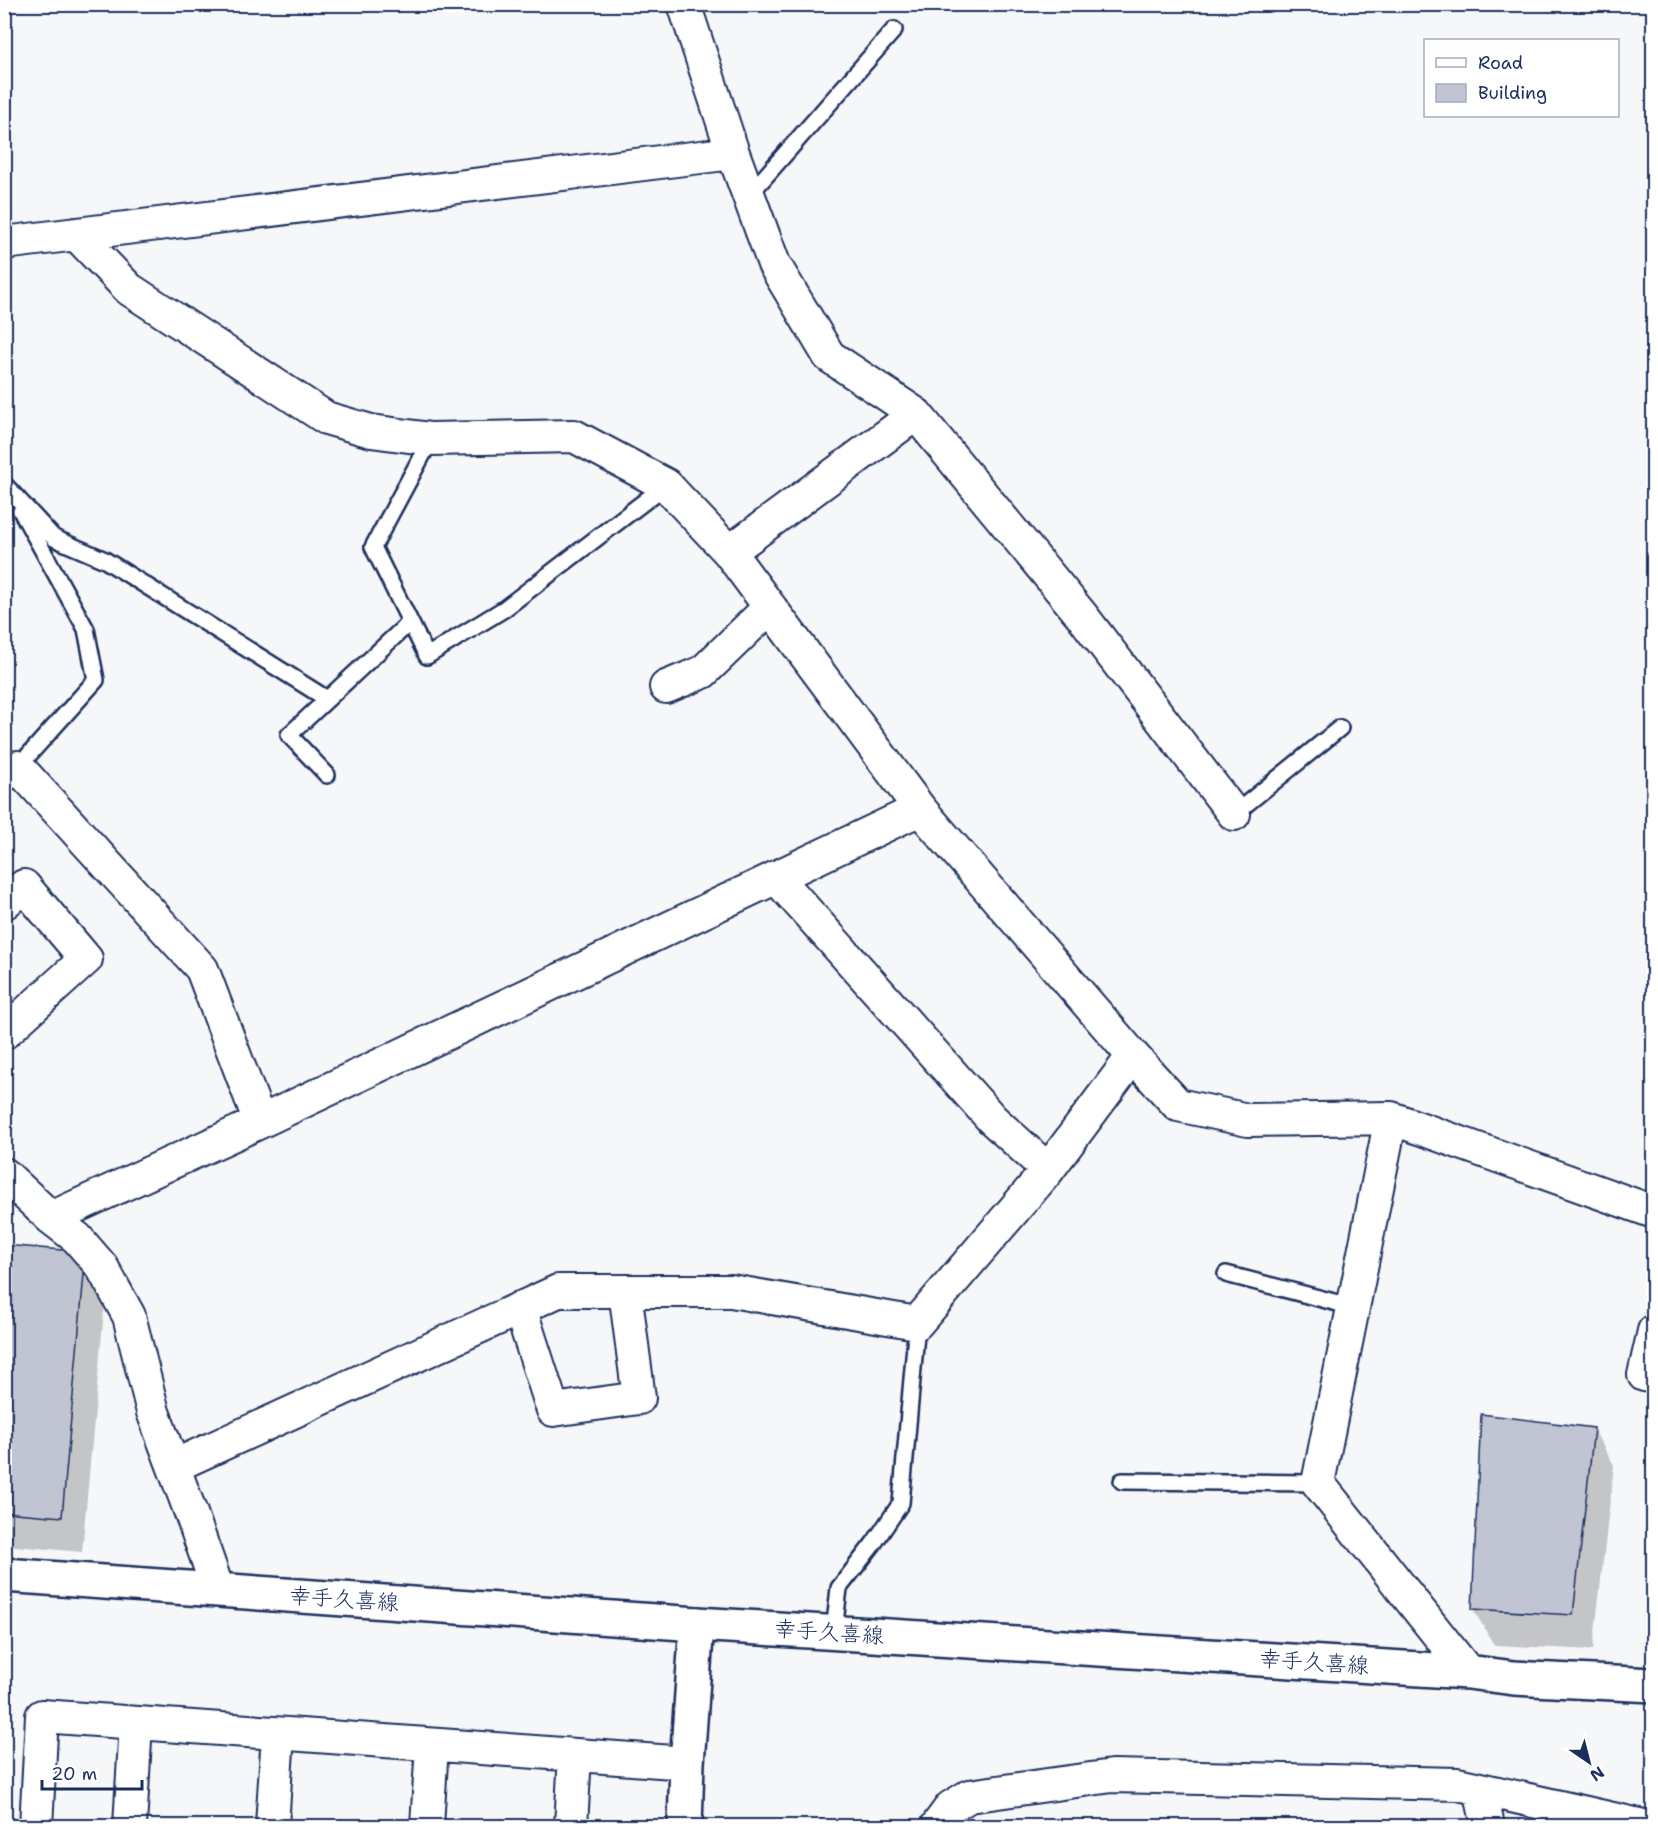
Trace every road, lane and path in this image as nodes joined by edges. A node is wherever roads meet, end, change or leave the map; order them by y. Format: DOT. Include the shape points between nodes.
graph roads {
  1 [pos="684,4"];
  2 [pos="894,30"];
  3 [pos="733,153"];
  4 [pos="749,195"];
  5 [pos="76,234"];
  6 [pos="4,243"];
  7 [pos="916,414"];
  8 [pos="431,440"];
  9 [pos="666,485"];
  10 [pos="7,487"];
  11 [pos="729,552"];
  12 [pos="770,607"];
  13 [pos="410,622"];
  14 [pos="666,687"];
  15 [pos="327,699"];
  16 [pos="1340,728"];
  17 [pos="11,771"];
  18 [pos="327,775"];
  19 [pos="920,808"];
  20 [pos="1234,814"];
  21 [pos="777,877"];
  22 [pos="4,903"];
  23 [pos="4,1034"];
  24 [pos="1133,1056"];
  25 [pos="1391,1118"];
  26 [pos="260,1122"];
  27 [pos="1048,1170"];
  28 [pos="4,1174"];
  29 [pos="1653,1212"];
  30 [pos="51,1218"];
  31 [pos="1227,1274"];
  32 [pos="625,1291"];
  33 [pos="1353,1307"];
  34 [pos="520,1308"];
  35 [pos="917,1323"];
  36 [pos="1653,1331"];
  37 [pos="1653,1377"];
  38 [pos="174,1466"];
  39 [pos="1122,1481"];
  40 [pos="1318,1483"];
  41 [pos="4,1575"];
  42 [pos="218,1590"];
  43 [pos="697,1624"];
  44 [pos="834,1632"];
  45 [pos="1468,1672"];
  46 [pos="1653,1685"];
  47 [pos="136,1723"];
  48 [pos="278,1734"];
  49 [pos="432,1745"];
  50 [pos="575,1755"];
  51 [pos="687,1763"];
  52 [pos="1480,1789"];
  53 [pos="36,1827"];
  54 [pos="130,1827"];
  55 [pos="272,1827"];
  56 [pos="427,1827"];
  57 [pos="571,1827"];
  58 [pos="685,1827"];
  59 [pos="937,1827"];
  60 [pos="1488,1827"];
  61 [pos="1644,1827"];
  1 -- 3 [label="street"];
  2 -- 4 [label="lane"];
  3 -- 4 [label="street"];
  3 -- 5 [label="street"];
  4 -- 7 [label="street" via="774,264 830,356"];
  5 -- 6 [label="street"];
  5 -- 8 [label="street" via="129,289 326,418 371,431"];
  7 -- 11 [label="street"];
  7 -- 20 [label="street" via="1083,617"];
  8 -- 9 [label="street" via="574,436"];
  8 -- 13 [label="lane" via="373,547"];
  9 -- 11 [label="street"];
  9 -- 13 [label="lane" via="504,609 427,656"];
  10 -- 15 [label="lane" via="54,538 105,560"];
  10 -- 17 [label="lane" via="86,629 96,680"];
  11 -- 12 [label="street"];
  12 -- 14 [label="street" via="704,672"];
  12 -- 19 [label="street"];
  13 -- 15 [label="lane"];
  15 -- 18 [label="lane" via="289,735"];
  16 -- 20 [label="lane"];
  17 -- 26 [label="street" via="202,969"];
  19 -- 21 [label="street"];
  19 -- 24 [label="street"];
  21 -- 26 [label="street"];
  21 -- 27 [label="street" via="992,1119"];
  22 -- 23 [label="street" via="24,886 86,959"];
  24 -- 25 [label="street" via="1178,1105 1248,1120"];
  24 -- 27 [label="street"];
  25 -- 29 [label="street"];
  25 -- 33 [label="street"];
  26 -- 30 [label="street"];
  27 -- 35 [label="street"];
  28 -- 30 [label="street"];
  30 -- 38 [label="street" via="77,1238 102,1267 129,1316 153,1412"];
  31 -- 33 [label="lane"];
  32 -- 34 [label="street" via="558,1291"];
  32 -- 34 [label="street" via="639,1398 553,1410"];
  32 -- 35 [label="street" via="731,1291"];
  33 -- 40 [label="street"];
  34 -- 38 [label="street"];
  35 -- 44 [label="lane" via="901,1503 839,1588"];
  36 -- 37 [label="street" via="1644,1376"];
  38 -- 42 [label="street"];
  39 -- 40 [label="lane"];
  40 -- 45 [label="street"];
  41 -- 42 [label="main road, 幸手久喜線"];
  42 -- 43 [label="main road, 幸手久喜線"];
  43 -- 44 [label="main road, 幸手久喜線"];
  43 -- 51 [label="main road"];
  44 -- 45 [label="main road, 幸手久喜線"];
  45 -- 46 [label="main road, 幸手久喜線"];
  47 -- 48 [label="street"];
  47 -- 53 [label="street" via="42,1716"];
  47 -- 54 [label="street"];
  48 -- 49 [label="street"];
  48 -- 55 [label="street"];
  49 -- 50 [label="street"];
  49 -- 56 [label="street"];
  50 -- 51 [label="street"];
  50 -- 57 [label="street"];
  51 -- 58 [label="main road"];
  52 -- 59 [label="street" via="1458,1785 1112,1776 969,1796 951,1807"];
  52 -- 60 [label="street"];
  52 -- 61 [label="street"];
}
